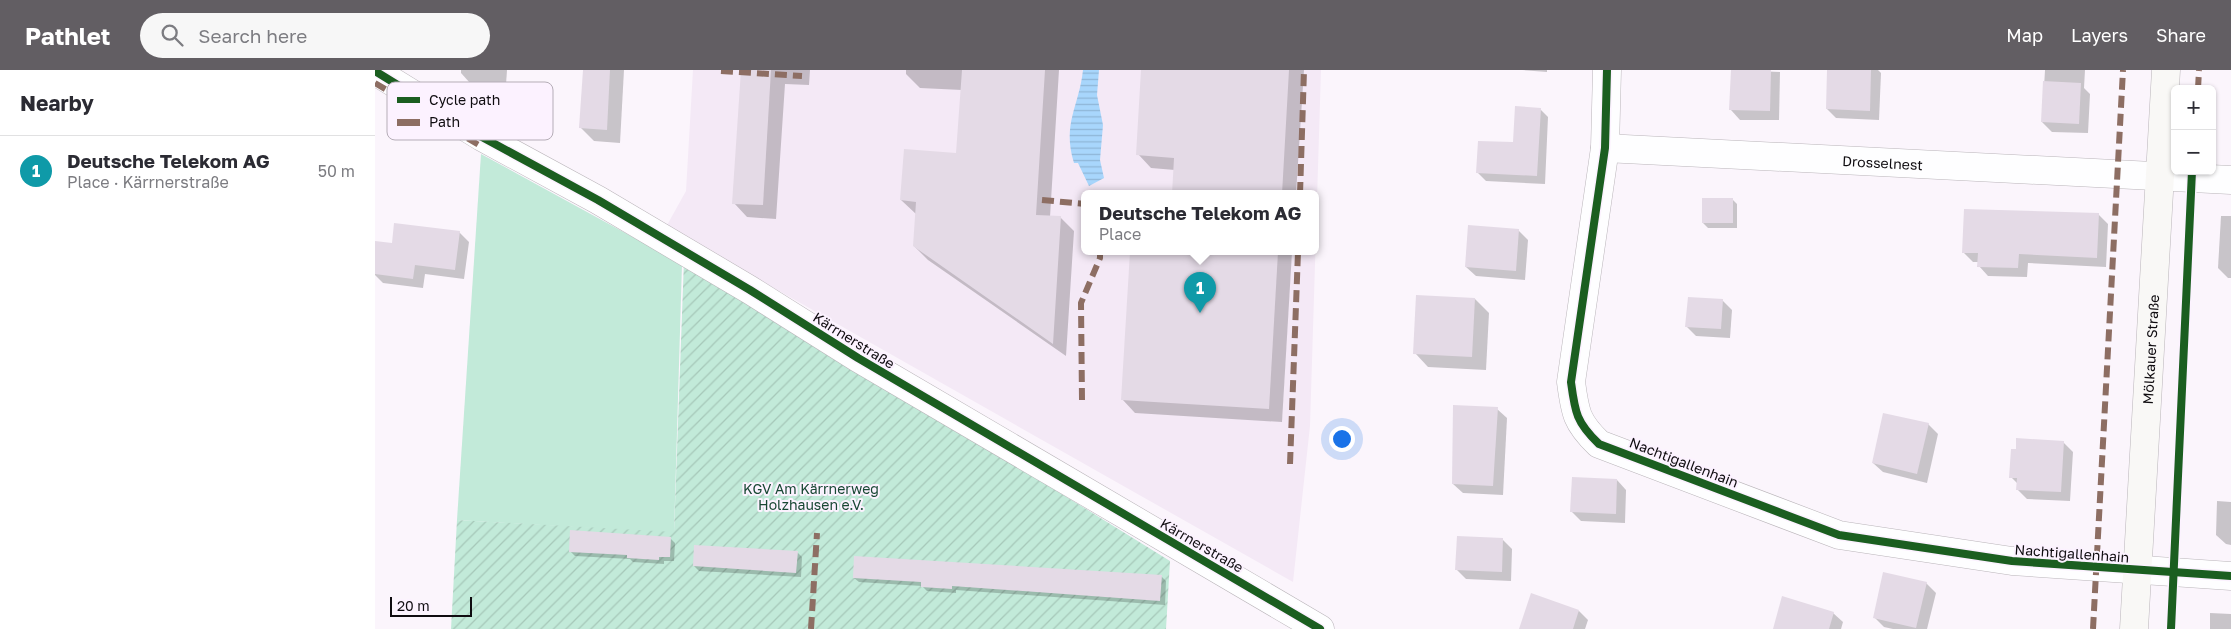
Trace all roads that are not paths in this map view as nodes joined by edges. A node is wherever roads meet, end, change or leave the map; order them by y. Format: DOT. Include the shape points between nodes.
graph roads {
  1 [pos="1607,70"];
  2 [pos="2166,70"];
  3 [pos="375,71"];
  4 [pos="393,82"];
  5 [pos="487,140"];
  6 [pos="1605,148"];
  7 [pos="2159,175"];
  8 [pos="2231,180"];
  9 [pos="2138,570"];
  10 [pos="2231,576"];
  11 [pos="1320,629"];
  12 [pos="2134,629"];
  1 -- 6 [label="street, Nachtigallenhain"];
  2 -- 7 [label="street, Mölkauer Straße"];
  3 -- 4 [label="street, Kärrnerstraße"];
  5 -- 11 [label="street, Kärrnerstraße" via="597,200 858,358"];
  6 -- 7 [label="street, Drosselnest"];
  6 -- 9 [label="street, Nachtigallenhain" via="1571,382 1575,410 1583,429 1599,444 1839,535 2012,561"];
  7 -- 8 [label="street, Drosselnest"];
  7 -- 9 [label="street, Mölkauer Straße"];
  9 -- 10 [label="street, Nachtigallenhain"];
  9 -- 12 [label="street, Mölkauer Straße"];
}
